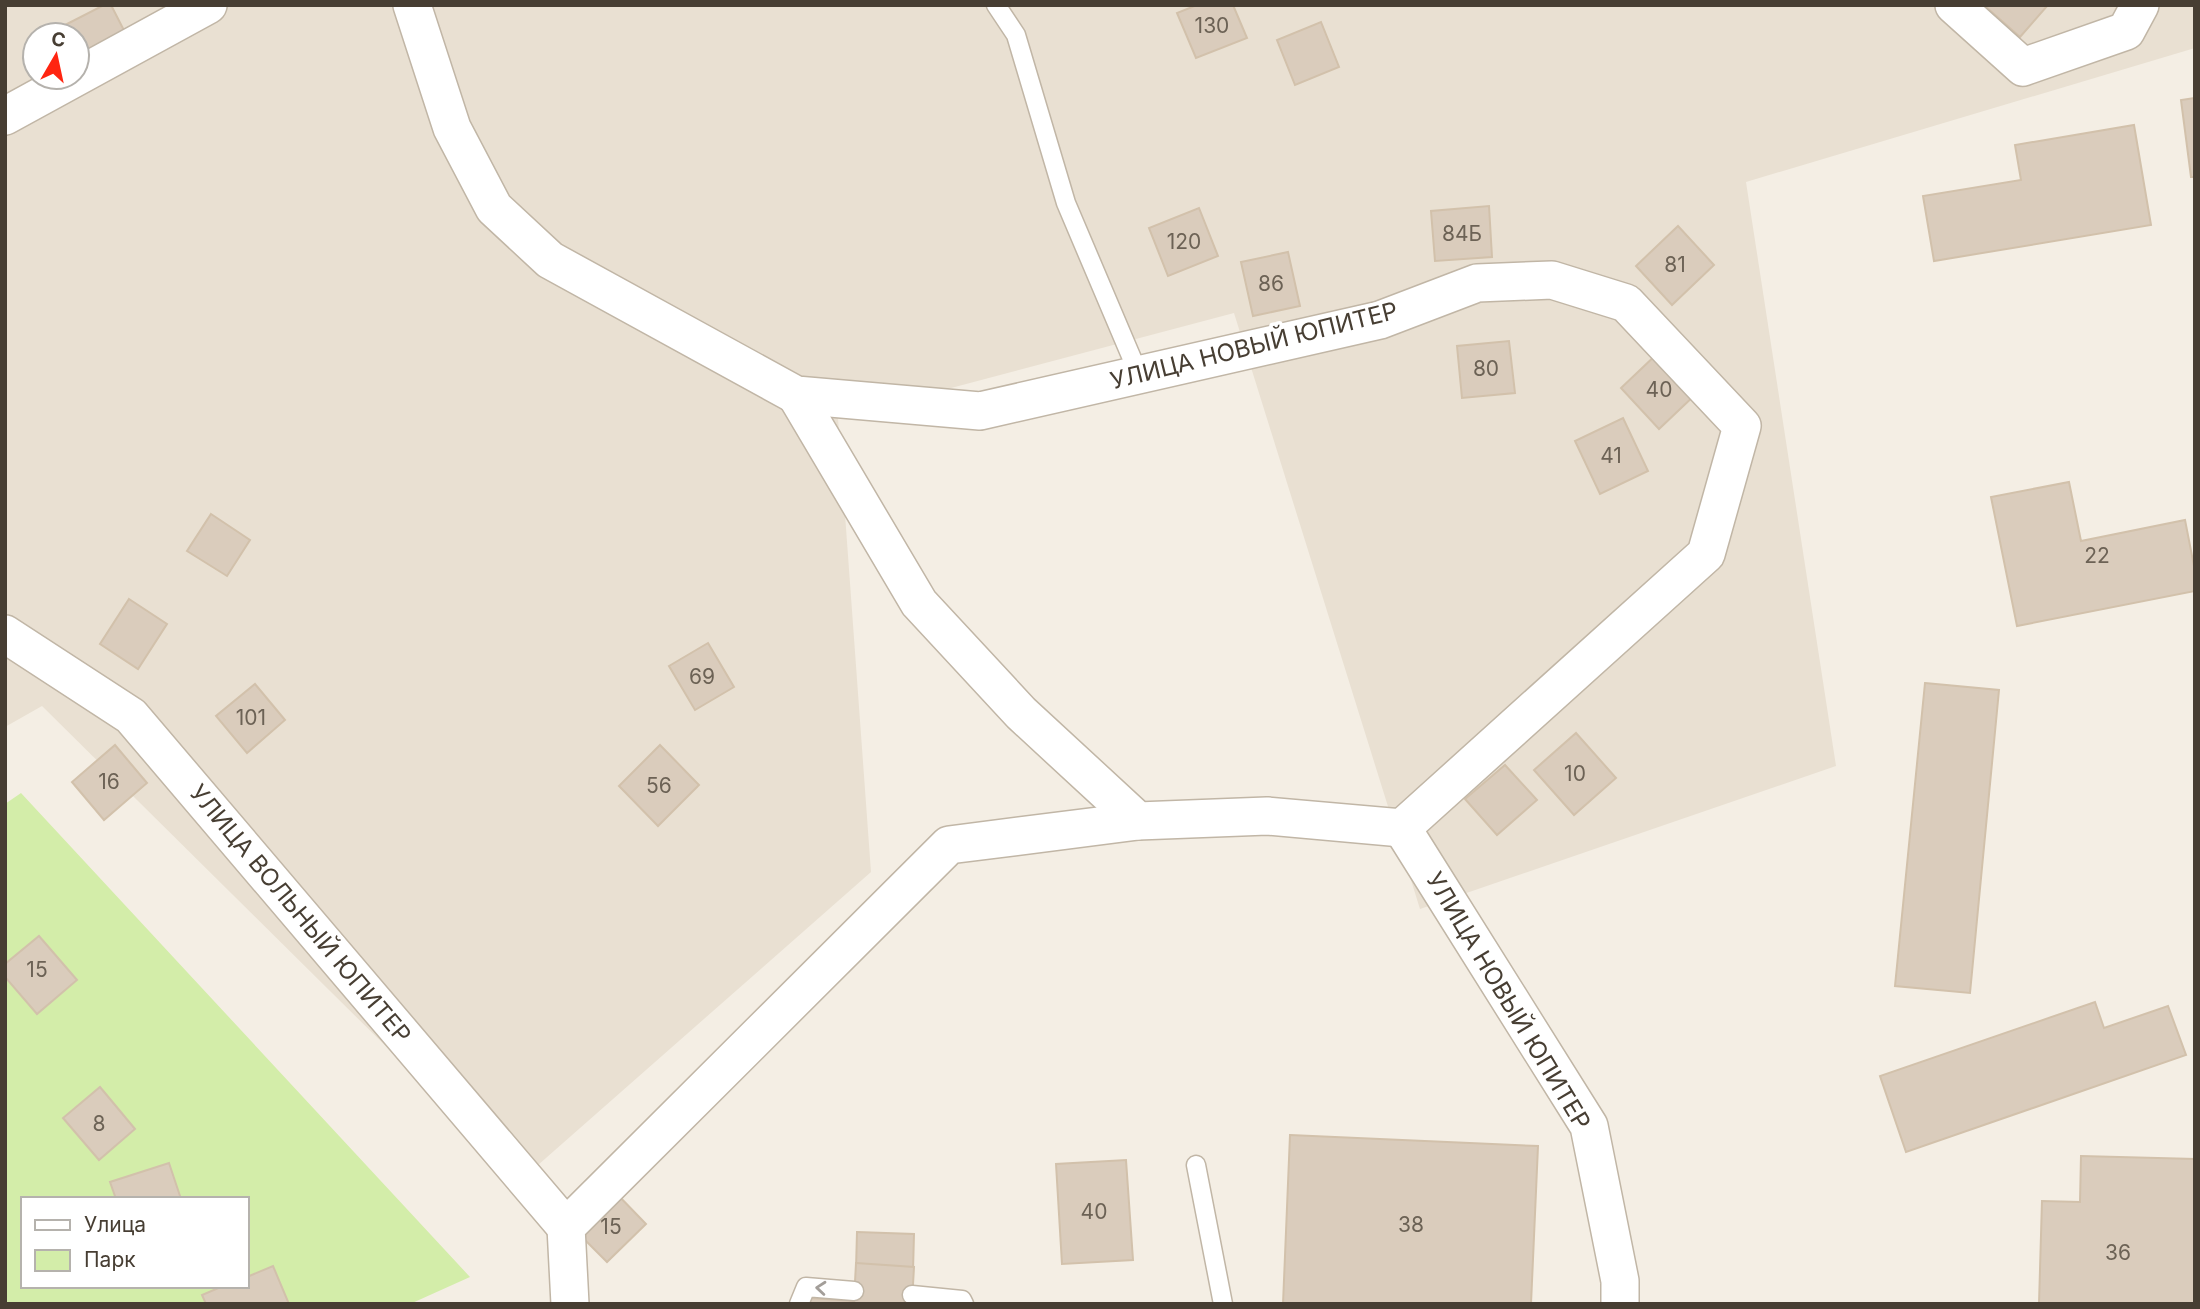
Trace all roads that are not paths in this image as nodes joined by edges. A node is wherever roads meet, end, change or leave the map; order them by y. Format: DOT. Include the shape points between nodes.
graph roads {
  1 [pos="208,5"];
  2 [pos="412,5"];
  3 [pos="996,5"];
  4 [pos="1954,5"];
  5 [pos="2140,5"];
  6 [pos="5,117"];
  7 [pos="1139,374"];
  8 [pos="796,396"];
  9 [pos="5,634"];
  10 [pos="1138,821"];
  11 [pos="1402,828"];
  12 [pos="1196,1165"];
  13 [pos="566,1227"];
  14 [pos="854,1291"];
  15 [pos="912,1295"];
  16 [pos="570,1304"];
  17 [pos="799,1304"];
  18 [pos="964,1304"];
  19 [pos="1223,1304"];
  20 [pos="1620,1304"];
  1 -- 6 [label="street"];
  2 -- 8 [label="street, УЛИЦА НОВЫЙ ЮПИТЕР" via="453,128 494,208 550,260"];
  3 -- 7 [label="lane" via="1016,35 1066,204"];
  4 -- 5 [label="street" via="2023,67 2126,31"];
  7 -- 8 [label="street, УЛИЦА НОВЫЙ ЮПИТЕР" via="979,411"];
  7 -- 11 [label="street, УЛИЦА НОВЫЙ ЮПИТЕР" via="1380,320 1476,283 1552,280 1626,303 1742,426 1706,554"];
  8 -- 10 [label="street" via="919,603 1021,713"];
  9 -- 13 [label="street, УЛИЦА ВОЛЬНЫЙ ЮПИТЕР" via="131,716"];
  10 -- 11 [label="street" via="1268,816"];
  10 -- 13 [label="street" via="949,845"];
  11 -- 20 [label="street, УЛИЦА НОВЫЙ ЮПИТЕР" via="1588,1126"];
  12 -- 19 [label="lane"];
  13 -- 16 [label="street"];
  14 -- 17 [label="lane, one-way" via="806,1287"];
  15 -- 18 [label="lane" via="962,1300"];
}
